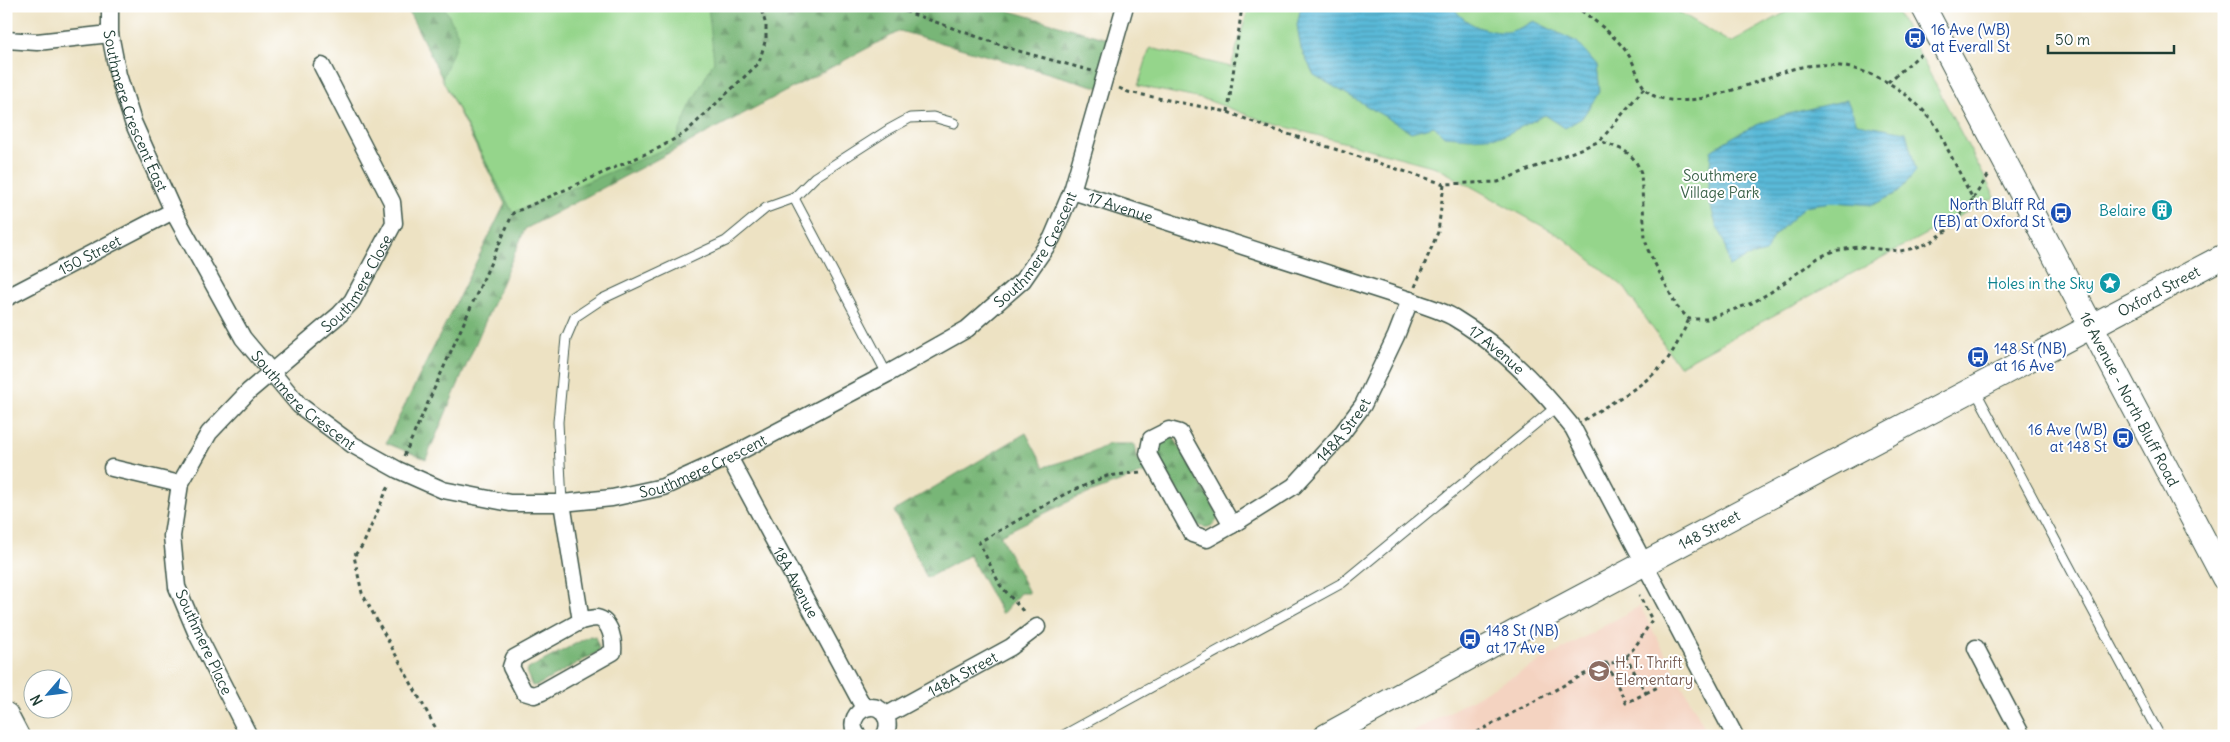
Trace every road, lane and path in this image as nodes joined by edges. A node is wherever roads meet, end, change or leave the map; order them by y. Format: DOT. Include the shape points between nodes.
graph roads {
  1 [pos="110,6"];
  2 [pos="760,6"];
  3 [pos="890,6"];
  4 [pos="1125,6"];
  5 [pos="1242,6"];
  6 [pos="1575,6"];
  7 [pos="1922,6"];
  8 [pos="110,34"];
  9 [pos="6,40"];
  10 [pos="1921,54"];
  11 [pos="322,66"];
  12 [pos="1093,71"];
  13 [pos="1120,80"];
  14 [pos="1888,82"];
  15 [pos="1644,88"];
  16 [pos="1228,112"];
  17 [pos="954,123"];
  18 [pos="1600,141"];
  19 [pos="1984,182"];
  20 [pos="1444,184"];
  21 [pos="1072,191"];
  22 [pos="794,198"];
  23 [pos="1973,199"];
  24 [pos="173,211"];
  25 [pos="2224,256"];
  26 [pos="6,298"];
  27 [pos="1410,300"];
  28 [pos="1689,319"];
  29 [pos="2092,327"];
  30 [pos="270,372"];
  31 [pos="887,374"];
  32 [pos="1975,389"];
  33 [pos="1556,407"];
  34 [pos="1573,428"];
  35 [pos="404,456"];
  36 [pos="729,457"];
  37 [pos="112,468"];
  38 [pos="1156,470"];
  39 [pos="180,484"];
  40 [pos="388,487"];
  41 [pos="562,503"];
  42 [pos="1232,525"];
  43 [pos="1645,563"];
  44 [pos="2224,578"];
  45 [pos="1639,595"];
  46 [pos="1022,611"];
  47 [pos="581,621"];
  48 [pos="1037,627"];
  49 [pos="1976,648"];
  50 [pos="1626,657"];
  51 [pos="1607,664"];
  52 [pos="1660,686"];
  53 [pos="1646,693"];
  54 [pos="864,708"];
  55 [pos="6,714"];
  56 [pos="885,716"];
  57 [pos="854,735"];
  58 [pos="17,736"];
  59 [pos="249,736"];
  60 [pos="440,736"];
  61 [pos="884,736"];
  62 [pos="1062,736"];
  63 [pos="1326,736"];
  64 [pos="1470,736"];
  65 [pos="1735,736"];
  66 [pos="2022,736"];
  67 [pos="2160,736"];
  1 -- 8 [label="street, Southmere Crescent East"];
  2 -- 35 [label="path" via="766,38 759,63 686,132 661,147 513,213"];
  3 -- 12 [label="path" via="1015,50"];
  4 -- 21 [label="street, Southmere Crescent"];
  5 -- 16 [label="path"];
  6 -- 15 [label="path" via="1595,21 1631,59"];
  7 -- 29 [label="main road, 16 Avenue - North Bluff Road"];
  8 -- 9 [label="street" via="36,42"];
  8 -- 24 [label="street, Southmere Crescent East" via="118,75 133,122"];
  10 -- 14 [label="path"];
  11 -- 30 [label="street, Southmere Close" via="392,202 394,223 352,301"];
  13 -- 16 [label="path" via="1118,89 1123,91"];
  14 -- 15 [label="path" via="1850,67 1819,65 1805,66 1724,93 1698,98 1666,99 1652,95"];
  14 -- 23 [label="path" via="1921,107 1935,123"];
  15 -- 18 [label="path"];
  16 -- 20 [label="path"];
  17 -- 22 [label="lane" via="933,116 910,118 815,177"];
  18 -- 20 [label="path" via="1498,182"];
  18 -- 28 [label="path" via="1632,155 1638,162 1648,250 1677,307"];
  19 -- 23 [label="path"];
  20 -- 27 [label="path" via="1438,232"];
  21 -- 27 [label="street, 17 Avenue"];
  21 -- 31 [label="street, Southmere Crescent" via="1052,238 1023,280 968,329"];
  22 -- 31 [label="lane"];
  22 -- 41 [label="lane" via="766,208 726,241 602,299 575,317 566,338 558,422"];
  23 -- 28 [label="path" via="1950,228 1932,242 1900,250 1858,247 1833,251 1752,303 1706,319"];
  24 -- 26 [label="street, 150 Street"];
  24 -- 30 [label="street, Southmere Crescent" via="243,338"];
  25 -- 29 [label="main road, Oxford Street"];
  27 -- 33 [label="street, 17 Avenue" via="1452,316 1513,361"];
  27 -- 42 [label="street, 148A Street" via="1363,405 1339,437 1294,486"];
  28 -- 34 [label="path" via="1678,344 1646,380"];
  29 -- 32 [label="main road, 148 Street"];
  29 -- 44 [label="main road, 16 Avenue - North Bluff Road"];
  30 -- 39 [label="street, Southmere Place" via="209,433"];
  30 -- 41 [label="street, Southmere Crescent" via="299,405 353,445 398,470 443,490 476,497 510,503"];
  31 -- 36 [label="street, Southmere Crescent"];
  32 -- 43 [label="main road, 148 Street"];
  32 -- 67 [label="lane"];
  33 -- 34 [label="street, 17 Avenue"];
  33 -- 62 [label="lane" via="1342,583"];
  34 -- 43 [label="street, 17 Avenue"];
  36 -- 41 [label="street, Southmere Crescent" via="662,487 612,498"];
  36 -- 54 [label="street, 18A Avenue"];
  37 -- 39 [label="street"];
  38 -- 42 [label="street, 148A Street" via="1192,534 1207,539"];
  38 -- 42 [label="street, 148A Street" via="1148,454 1152,439 1169,430 1180,434"];
  38 -- 46 [label="path" via="1107,476 1065,494 979,542 1000,584"];
  39 -- 59 [label="street, Southmere Place" via="172,536 177,587"];
  40 -- 60 [label="path" via="363,545 354,556 356,566 362,593"];
  41 -- 47 [label="street"];
  43 -- 63 [label="main road, 148 Street"];
  43 -- 65 [label="street, 17 Avenue"];
  45 -- 50 [label="path" via="1652,620"];
  47 -- 47 [label="street" via="597,618 604,623 612,634 613,652 542,692 534,695 524,692 511,667 514,658"];
  48 -- 56 [label="street, 148A Street" via="1011,647"];
  49 -- 66 [label="street"];
  50 -- 51 [label="path"];
  50 -- 53 [label="path"];
  51 -- 53 [label="path" via="1626,704"];
  51 -- 64 [label="path"];
  52 -- 53 [label="path"];
  54 -- 56 [label="street" via="878,709"];
  54 -- 57 [label="street" via="853,721"];
  55 -- 58 [label="main road"];
  56 -- 61 [label="street" via="888,727"];
}
